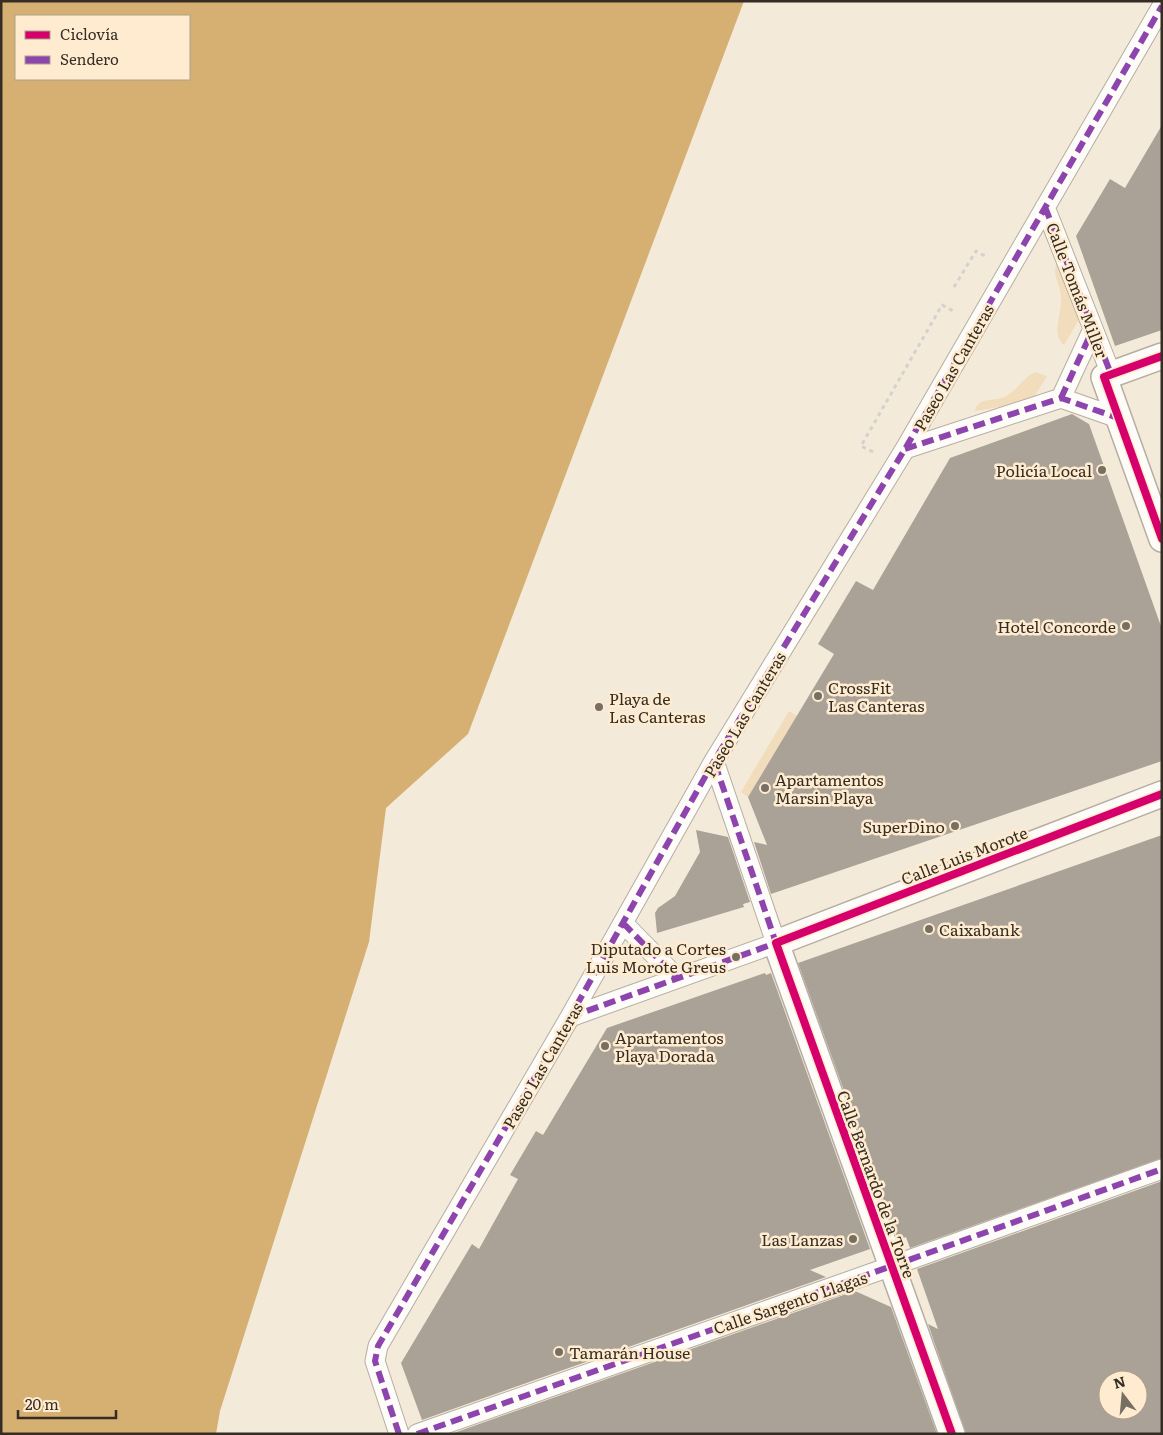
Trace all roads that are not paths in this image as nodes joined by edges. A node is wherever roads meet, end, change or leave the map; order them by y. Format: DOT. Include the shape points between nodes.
graph roads {
  1 [pos="1162,6"];
  2 [pos="1045,207"];
  3 [pos="1093,329"];
  4 [pos="1162,356"];
  5 [pos="1107,375"];
  6 [pos="1061,398"];
  7 [pos="1118,418"];
  8 [pos="905,449"];
  9 [pos="1162,539"];
  10 [pos="714,761"];
  11 [pos="1162,794"];
  12 [pos="623,922"];
  13 [pos="776,943"];
  14 [pos="677,978"];
  15 [pos="570,1018"];
  16 [pos="1162,1169"];
  17 [pos="892,1266"];
  18 [pos="399,1434"];
  19 [pos="417,1434"];
  20 [pos="952,1434"];
  1 -- 2 [label="street, Paseo Las Canteras"];
  2 -- 3 [label="street, Calle Tomás Miller"];
  2 -- 8 [label="street, Paseo Las Canteras"];
  3 -- 5 [label="street, Calle Tomás Miller"];
  3 -- 6 [label="street"];
  4 -- 5 [label="street"];
  5 -- 7 [label="street, Calle Tomás Miller"];
  6 -- 7 [label="street"];
  6 -- 8 [label="street"];
  7 -- 9 [label="street, Calle Tomás Miller"];
  8 -- 10 [label="street, Paseo Las Canteras"];
  10 -- 12 [label="street, Paseo Las Canteras"];
  10 -- 13 [label="street"];
  11 -- 13 [label="street, Calle Luis Morote"];
  12 -- 14 [label="street"];
  12 -- 15 [label="street, Paseo Las Canteras"];
  13 -- 14 [label="street"];
  13 -- 17 [label="street, Calle Bernardo de la Torre"];
  14 -- 15 [label="street"];
  15 -- 18 [label="street, Paseo Las Canteras" via="378,1346 375,1360"];
  16 -- 17 [label="street, Calle Sargento Llagas"];
  17 -- 19 [label="street, Calle Sargento Llagas"];
  17 -- 20 [label="street, Calle Bernardo de la Torre"];
}
